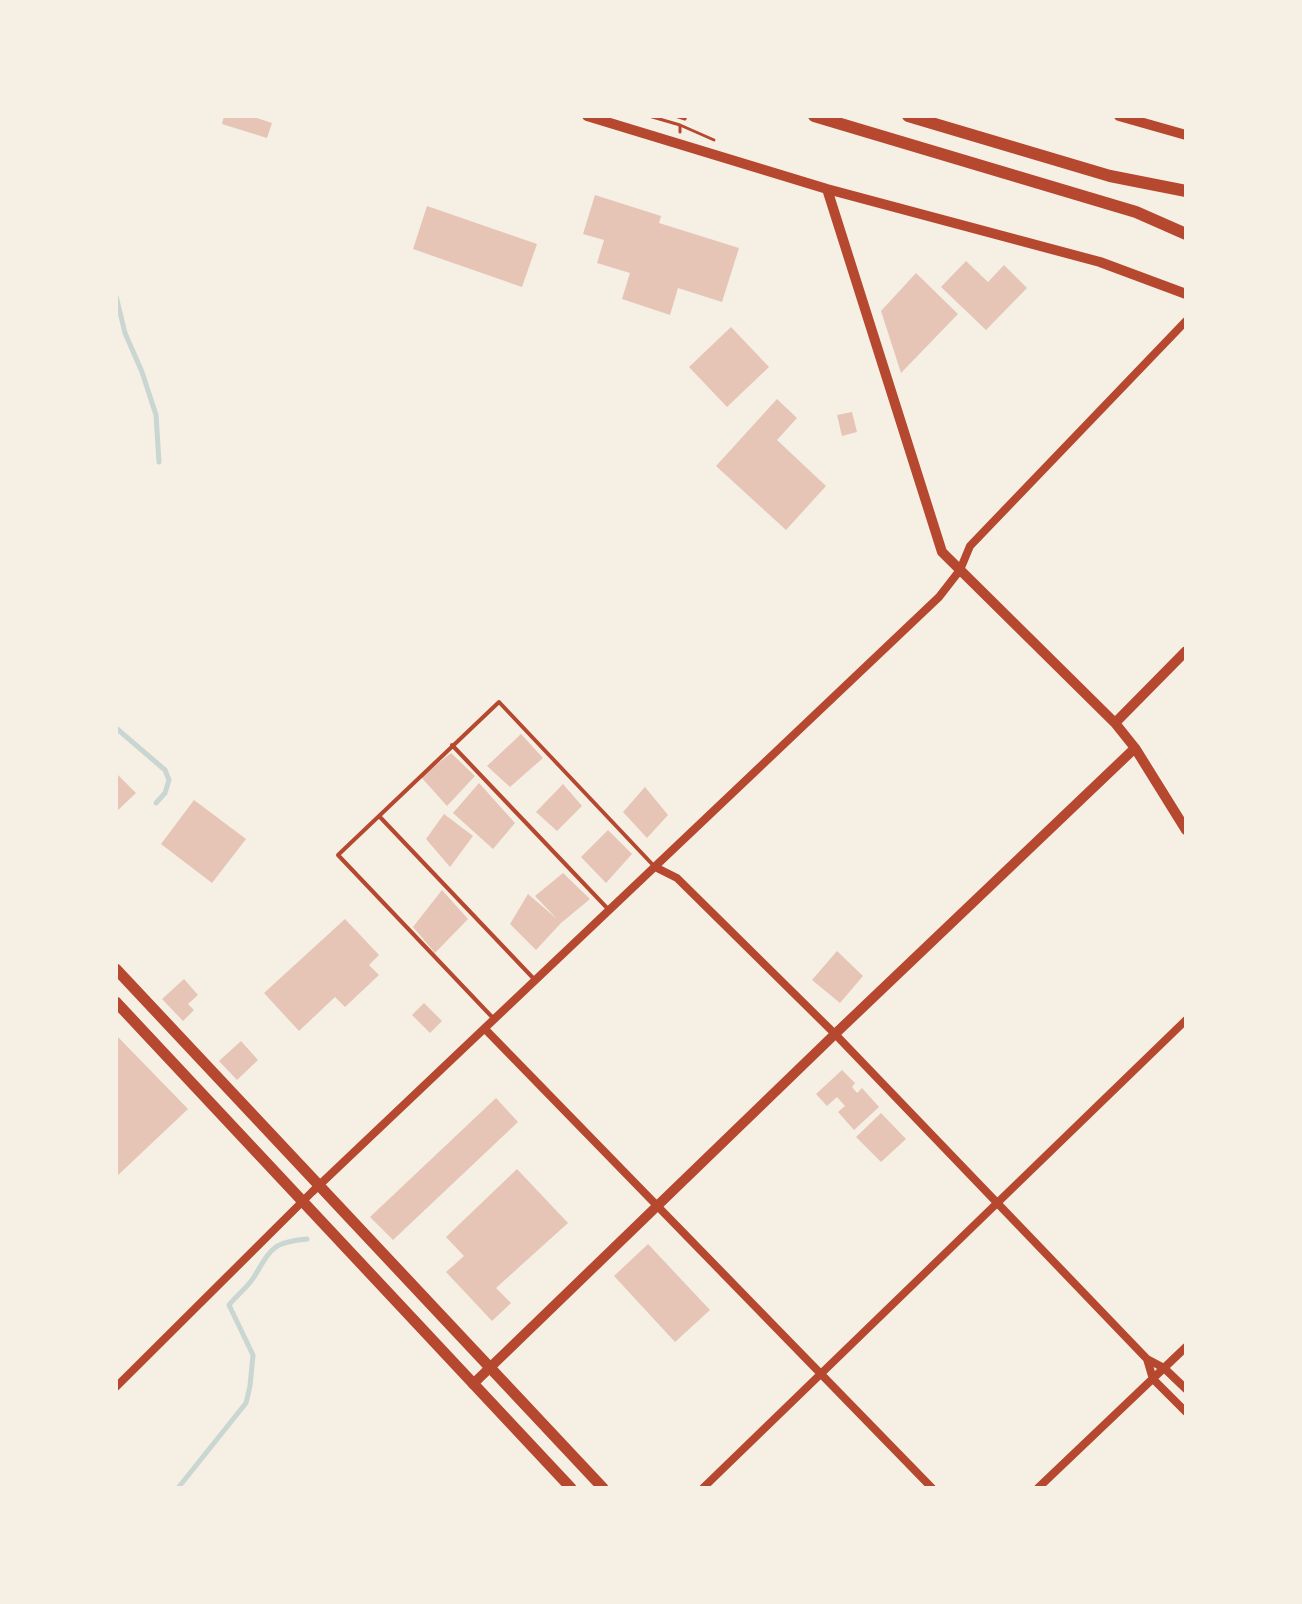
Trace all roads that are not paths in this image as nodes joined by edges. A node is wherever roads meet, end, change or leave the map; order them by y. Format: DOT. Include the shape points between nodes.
graph roads {
  1 [pos="587,116"];
  2 [pos="814,116"];
  3 [pos="908,116"];
  4 [pos="1119,116"];
  5 [pos="1186,135"];
  6 [pos="827,189"];
  7 [pos="1186,191"];
  8 [pos="1186,234"];
  9 [pos="1186,294"];
  10 [pos="1186,321"];
  11 [pos="960,570"];
  12 [pos="1186,651"];
  13 [pos="1115,723"];
  14 [pos="452,745"];
  15 [pos="1135,748"];
  16 [pos="379,816"];
  17 [pos="1186,830"];
  18 [pos="655,867"];
  19 [pos="609,910"];
  20 [pos="116,969"];
  21 [pos="536,981"];
  22 [pos="116,1002"];
  23 [pos="152,1007"];
  24 [pos="495,1019"];
  25 [pos="1186,1020"];
  26 [pos="136,1023"];
  27 [pos="485,1029"];
  28 [pos="835,1034"];
  29 [pos="319,1185"];
  30 [pos="302,1202"];
  31 [pos="998,1204"];
  32 [pos="657,1206"];
  33 [pos="1186,1347"];
  34 [pos="1147,1359"];
  35 [pos="490,1367"];
  36 [pos="1164,1368"];
  37 [pos="822,1375"];
  38 [pos="1153,1379"];
  39 [pos="473,1384"];
  40 [pos="116,1387"];
  41 [pos="1186,1389"];
  42 [pos="1186,1412"];
  43 [pos="571,1488"];
  44 [pos="603,1488"];
  45 [pos="703,1488"];
  46 [pos="932,1488"];
  47 [pos="1038,1488"];
  1 -- 6 [label="street"];
  2 -- 8 [label="highway" via="1136,212"];
  3 -- 7 [label="highway" via="1110,176"];
  4 -- 5 [label="street"];
  6 -- 9 [label="street" via="1100,262"];
  6 -- 11 [label="street" via="942,552"];
  10 -- 11 [label="street" via="970,546"];
  11 -- 13 [label="street"];
  11 -- 18 [label="street" via="939,597"];
  12 -- 13 [label="street"];
  13 -- 15 [label="street"];
  14 -- 16 [label="lane"];
  14 -- 18 [label="lane" via="499,702"];
  14 -- 19 [label="lane"];
  15 -- 17 [label="street"];
  15 -- 28 [label="street"];
  16 -- 21 [label="lane"];
  16 -- 24 [label="lane" via="338,855"];
  18 -- 19 [label="street"];
  18 -- 28 [label="street" via="677,878"];
  19 -- 21 [label="street"];
  20 -- 23 [label="main road"];
  21 -- 24 [label="street"];
  22 -- 26 [label="main road"];
  23 -- 26 [label="main road"];
  23 -- 29 [label="main road"];
  24 -- 27 [label="street"];
  25 -- 31 [label="street"];
  26 -- 30 [label="main road"];
  27 -- 29 [label="street"];
  27 -- 32 [label="street"];
  28 -- 31 [label="street"];
  28 -- 32 [label="street"];
  29 -- 30 [label="street"];
  29 -- 35 [label="main road"];
  30 -- 39 [label="main road"];
  30 -- 40 [label="street"];
  31 -- 34 [label="street"];
  31 -- 37 [label="street"];
  32 -- 35 [label="street"];
  32 -- 37 [label="street"];
  33 -- 36 [label="street"];
  34 -- 36 [label="street"];
  34 -- 38 [label="street"];
  35 -- 39 [label="street"];
  35 -- 44 [label="main road"];
  36 -- 38 [label="street"];
  36 -- 41 [label="street"];
  37 -- 45 [label="street"];
  37 -- 46 [label="street"];
  38 -- 42 [label="street"];
  38 -- 47 [label="street"];
  39 -- 43 [label="main road"];
}
